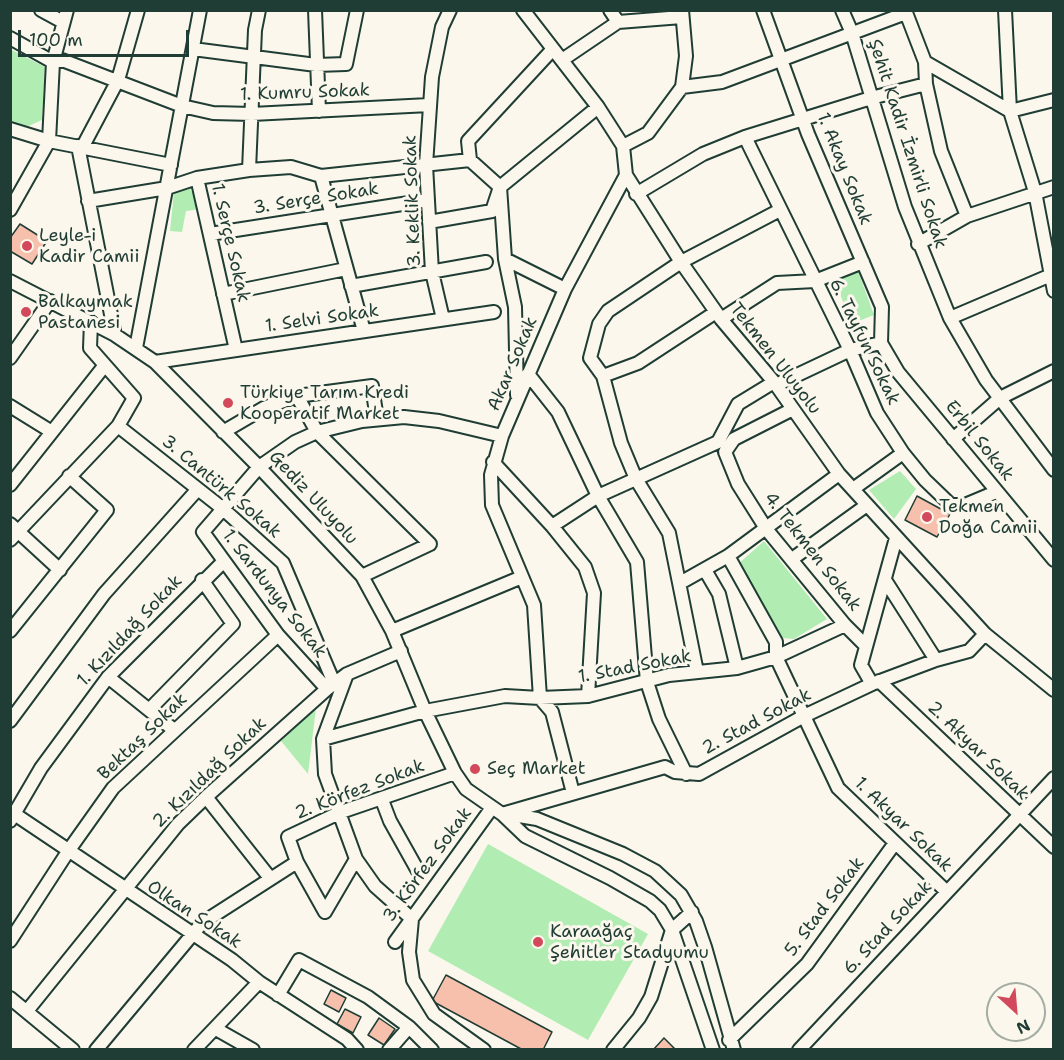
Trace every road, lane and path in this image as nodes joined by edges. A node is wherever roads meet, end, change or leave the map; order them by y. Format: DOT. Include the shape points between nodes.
graph roads {
  1 [pos="41,10"];
  2 [pos="138,10"];
  3 [pos="201,10"];
  4 [pos="259,10"];
  5 [pos="315,10"];
  6 [pos="357,10"];
  7 [pos="450,10"];
  8 [pos="523,10"];
  9 [pos="610,10"];
  10 [pos="763,10"];
  11 [pos="842,10"];
  12 [pos="1005,10"];
  13 [pos="906,12"];
  14 [pos="682,14"];
  15 [pos="65,16"];
  16 [pos="618,22"];
  17 [pos="852,33"];
  18 [pos="10,38"];
  19 [pos="193,49"];
  20 [pos="553,49"];
  21 [pos="254,58"];
  22 [pos="782,59"];
  23 [pos="562,60"];
  24 [pos="53,62"];
  25 [pos="925,62"];
  26 [pos="316,65"];
  27 [pos="118,80"];
  28 [pos="926,84"];
  29 [pos="682,87"];
  30 [pos="871,98"];
  31 [pos="1053,100"];
  32 [pos="429,105"];
  33 [pos="182,106"];
  34 [pos="598,107"];
  35 [pos="319,111"];
  36 [pos="1010,111"];
  37 [pos="252,114"];
  38 [pos="803,119"];
  39 [pos="10,129"];
  40 [pos="746,137"];
  41 [pos="49,141"];
  42 [pos="623,146"];
  43 [pos="80,147"];
  44 [pos="470,160"];
  45 [pos="171,165"];
  46 [pos="426,165"];
  47 [pos="249,170"];
  48 [pos="626,175"];
  49 [pos="321,176"];
  50 [pos="197,178"];
  51 [pos="500,187"];
  52 [pos="1053,187"];
  53 [pos="166,188"];
  54 [pos="1035,192"];
  55 [pos="636,194"];
  56 [pos="14,195"];
  57 [pos="428,200"];
  58 [pos="88,201"];
  59 [pos="10,210"];
  60 [pos="780,210"];
  61 [pos="331,215"];
  62 [pos="967,216"];
  63 [pos="429,222"];
  64 [pos="210,234"];
  65 [pos="1049,237"];
  66 [pos="918,244"];
  67 [pos="505,259"];
  68 [pos="486,262"];
  69 [pos="681,262"];
  70 [pos="863,262"];
  71 [pos="346,269"];
  72 [pos="432,272"];
  73 [pos="1051,275"];
  74 [pos="815,280"];
  75 [pos="10,281"];
  76 [pos="351,286"];
  77 [pos="565,289"];
  78 [pos="1053,291"];
  79 [pos="223,294"];
  80 [pos="50,301"];
  81 [pos="494,312"];
  82 [pos="718,316"];
  83 [pos="950,318"];
  84 [pos="443,319"];
  85 [pos="91,322"];
  86 [pos="364,331"];
  87 [pos="115,334"];
  88 [pos="881,343"];
  89 [pos="136,348"];
  90 [pos="236,350"];
  91 [pos="850,350"];
  92 [pos="10,358"];
  93 [pos="155,362"];
  94 [pos="105,365"];
  95 [pos="1053,370"];
  96 [pos="528,374"];
  97 [pos="603,376"];
  98 [pos="775,383"];
  99 [pos="297,396"];
  100 [pos="1000,398"];
  101 [pos="517,399"];
  102 [pos="10,406"];
  103 [pos="793,409"];
  104 [pos="377,419"];
  105 [pos="118,426"];
  106 [pos="52,432"];
  107 [pos="223,432"];
  108 [pos="317,432"];
  109 [pos="502,436"];
  110 [pos="953,439"];
  111 [pos="903,453"];
  112 [pos="493,462"];
  113 [pos="259,467"];
  114 [pos="1053,470"];
  115 [pos="839,474"];
  116 [pos="69,476"];
  117 [pos="636,479"];
  118 [pos="10,485"];
  119 [pos="198,489"];
  120 [pos="852,489"];
  121 [pos="996,492"];
  122 [pos="598,496"];
  123 [pos="867,505"];
  124 [pos="222,508"];
  125 [pos="552,526"];
  126 [pos="767,530"];
  127 [pos="13,531"];
  128 [pos="896,538"];
  129 [pos="728,556"];
  130 [pos="792,559"];
  131 [pos="1053,560"];
  132 [pos="224,561"];
  133 [pos="60,570"];
  134 [pos="705,570"];
  135 [pos="362,576"];
  136 [pos="522,577"];
  137 [pos="202,580"];
  138 [pos="885,580"];
  139 [pos="680,583"];
  140 [pos="845,625"];
  141 [pos="10,631"];
  142 [pos="392,632"];
  143 [pos="986,634"];
  144 [pos="278,635"];
  145 [pos="866,646"];
  146 [pos="401,651"];
  147 [pos="776,657"];
  148 [pos="936,660"];
  149 [pos="737,668"];
  150 [pos="697,672"];
  151 [pos="347,674"];
  152 [pos="108,677"];
  153 [pos="647,682"];
  154 [pos="875,682"];
  155 [pos="330,686"];
  156 [pos="1053,690"];
  157 [pos="588,696"];
  158 [pos="540,698"];
  159 [pos="149,710"];
  160 [pos="425,711"];
  161 [pos="804,716"];
  162 [pos="10,721"];
  163 [pos="174,730"];
  164 [pos="323,739"];
  165 [pos="455,773"];
  166 [pos="686,774"];
  167 [pos="1053,778"];
  168 [pos="573,793"];
  169 [pos="206,797"];
  170 [pos="382,800"];
  171 [pos="341,812"];
  172 [pos="497,812"];
  173 [pos="12,815"];
  174 [pos="1019,815"];
  175 [pos="895,843"];
  176 [pos="1053,847"];
  177 [pos="69,850"];
  178 [pos="356,860"];
  179 [pos="297,862"];
  180 [pos="418,871"];
  181 [pos="270,878"];
  182 [pos="124,890"];
  183 [pos="947,892"];
  184 [pos="692,912"];
  185 [pos="412,919"];
  186 [pos="672,930"];
  187 [pos="191,935"];
  188 [pos="10,941"];
  189 [pos="395,942"];
  190 [pos="259,982"];
  191 [pos="278,995"];
  192 [pos="10,998"];
  193 [pos="27,1011"];
  194 [pos="409,1027"];
  195 [pos="216,1029"];
  196 [pos="731,1045"];
  197 [pos="73,1050"];
  198 [pos="96,1050"];
  199 [pos="194,1050"];
  200 [pos="253,1050"];
  201 [pos="357,1050"];
  202 [pos="389,1050"];
  203 [pos="432,1050"];
  204 [pos="484,1050"];
  205 [pos="613,1050"];
  206 [pos="713,1050"];
  207 [pos="799,1050"];
  1 -- 15 [label="street"];
  2 -- 27 [label="street"];
  3 -- 19 [label="street"];
  4 -- 21 [label="street"];
  5 -- 26 [label="street"];
  6 -- 26 [label="street" via="346,64"];
  7 -- 32 [label="street, 3. Keklik Sokak" via="437,49"];
  8 -- 20 [label="street, Tekmen Uluyolu"];
  9 -- 16 [label="street"];
  10 -- 22 [label="street, 1. Akay Sokak"];
  11 -- 17 [label="street, Şehit Kadir İzmirli Sokak"];
  12 -- 36 [label="street"];
  13 -- 17 [label="street"];
  13 -- 25 [label="street"];
  14 -- 16 [label="street"];
  14 -- 29 [label="street" via="686,56"];
  15 -- 24 [label="street"];
  16 -- 23 [label="street"];
  17 -- 22 [label="street"];
  17 -- 30 [label="street, Şehit Kadir İzmirli Sokak"];
  18 -- 24 [label="street, 1. Kumru Sokak"];
  19 -- 21 [label="street"];
  19 -- 33 [label="street"];
  20 -- 23 [label="street, Tekmen Uluyolu"];
  20 -- 44 [label="street" via="468,141"];
  21 -- 26 [label="street"];
  21 -- 37 [label="street"];
  22 -- 29 [label="street" via="723,82"];
  22 -- 38 [label="street, 1. Akay Sokak"];
  23 -- 34 [label="street, Tekmen Uluyolu"];
  24 -- 27 [label="street, 1. Kumru Sokak" via="62,60"];
  24 -- 41 [label="street"];
  25 -- 28 [label="street"];
  25 -- 36 [label="street"];
  26 -- 35 [label="street"];
  27 -- 33 [label="street, 1. Kumru Sokak"];
  27 -- 43 [label="street"];
  28 -- 30 [label="street"];
  28 -- 62 [label="street" via="941,151"];
  29 -- 42 [label="street" via="648,133"];
  30 -- 38 [label="street"];
  30 -- 66 [label="street, Şehit Kadir İzmirli Sokak"];
  31 -- 36 [label="street"];
  32 -- 35 [label="street, 1. Kumru Sokak"];
  32 -- 46 [label="street, 3. Keklik Sokak"];
  33 -- 37 [label="street, 1. Kumru Sokak" via="213,113"];
  33 -- 45 [label="street"];
  34 -- 42 [label="street, Tekmen Uluyolu"];
  34 -- 51 [label="street"];
  35 -- 37 [label="street, 1. Kumru Sokak"];
  36 -- 54 [label="street"];
  37 -- 47 [label="street"];
  38 -- 40 [label="street"];
  38 -- 70 [label="street, 1. Akay Sokak"];
  39 -- 41 [label="street"];
  40 -- 55 [label="street" via="703,154"];
  40 -- 60 [label="street, 6. Tayfun Sokak"];
  41 -- 43 [label="street"];
  41 -- 56 [label="street"];
  42 -- 48 [label="street, Tekmen Uluyolu"];
  43 -- 45 [label="street"];
  43 -- 58 [label="street"];
  44 -- 46 [label="street"];
  44 -- 51 [label="street"];
  45 -- 53 [label="street"];
  46 -- 49 [label="street"];
  46 -- 57 [label="street, 3. Keklik Sokak"];
  47 -- 49 [label="street" via="291,167"];
  47 -- 50 [label="street"];
  48 -- 55 [label="street, Tekmen Uluyolu"];
  48 -- 77 [label="street, Akar Sokak"];
  49 -- 61 [label="street"];
  50 -- 53 [label="street"];
  50 -- 64 [label="street, 1. Serçe Sokak"];
  51 -- 63 [label="street" via="492,211"];
  51 -- 67 [label="street"];
  52 -- 54 [label="street"];
  53 -- 58 [label="street"];
  53 -- 89 [label="street"];
  54 -- 62 [label="street"];
  54 -- 65 [label="street"];
  55 -- 69 [label="street, Tekmen Uluyolu"];
  56 -- 59 [label="street"];
  57 -- 61 [label="street, 3. Serçe Sokak"];
  57 -- 63 [label="street, 3. Keklik Sokak"];
  58 -- 87 [label="street"];
  60 -- 69 [label="street"];
  60 -- 74 [label="street, 6. Tayfun Sokak"];
  61 -- 64 [label="street, 3. Serçe Sokak"];
  61 -- 71 [label="street"];
  62 -- 66 [label="street"];
  63 -- 72 [label="street, 3. Keklik Sokak"];
  64 -- 79 [label="street, 1. Serçe Sokak"];
  65 -- 73 [label="street"];
  66 -- 83 [label="street, Şehit Kadir İzmirli Sokak"];
  67 -- 77 [label="street"];
  67 -- 101 [label="street" via="515,308"];
  68 -- 72 [label="street"];
  69 -- 82 [label="street, Tekmen Uluyolu"];
  69 -- 97 [label="street" via="608,311 599,324 590,358"];
  70 -- 74 [label="street"];
  70 -- 88 [label="street, 1. Akay Sokak" via="882,307"];
  71 -- 76 [label="street"];
  71 -- 79 [label="street"];
  72 -- 76 [label="street"];
  72 -- 84 [label="street, 3. Keklik Sokak"];
  73 -- 78 [label="street"];
  73 -- 83 [label="street"];
  74 -- 82 [label="street" via="777,283"];
  74 -- 91 [label="street, 6. Tayfun Sokak"];
  75 -- 80 [label="street, Gediz Uluyolu"];
  76 -- 86 [label="street"];
  77 -- 96 [label="street, Akar Sokak"];
  79 -- 90 [label="street, 1. Serçe Sokak"];
  80 -- 85 [label="street, Gediz Uluyolu"];
  80 -- 92 [label="street"];
  81 -- 84 [label="street, 1. Selvi Sokak"];
  82 -- 97 [label="street" via="638,363"];
  82 -- 98 [label="street, Tekmen Uluyolu"];
  83 -- 100 [label="street, Şehit Kadir İzmirli Sokak"];
  84 -- 86 [label="street, 1. Selvi Sokak"];
  85 -- 87 [label="street, Gediz Uluyolu"];
  85 -- 94 [label="street" via="90,348"];
  86 -- 90 [label="street, 1. Selvi Sokak"];
  87 -- 89 [label="street, Gediz Uluyolu"];
  88 -- 91 [label="street"];
  88 -- 110 [label="street, Erbil Sokak" via="898,372"];
  89 -- 93 [label="street, Gediz Uluyolu"];
  90 -- 93 [label="street, 1. Selvi Sokak"];
  91 -- 98 [label="street"];
  91 -- 111 [label="street, 6. Tayfun Sokak" via="877,412"];
  93 -- 107 [label="street, Gediz Uluyolu"];
  94 -- 105 [label="street" via="134,398"];
  94 -- 106 [label="street"];
  95 -- 100 [label="street"];
  96 -- 101 [label="street, Akar Sokak"];
  96 -- 122 [label="street" via="558,412"];
  97 -- 117 [label="street" via="621,443"];
  98 -- 103 [label="street, Tekmen Uluyolu"];
  98 -- 117 [label="street" via="738,404 718,442"];
  99 -- 104 [label="street" via="372,386"];
  99 -- 107 [label="street" via="264,408"];
  99 -- 108 [label="street"];
  100 -- 110 [label="street"];
  100 -- 114 [label="street, Şehit Kadir İzmirli Sokak"];
  101 -- 109 [label="street, Akar Sokak"];
  102 -- 106 [label="street"];
  103 -- 115 [label="street, Tekmen Uluyolu"];
  103 -- 126 [label="street, 4. Tekmen Sokak" via="734,439 725,452 738,484"];
  104 -- 108 [label="street, 1. Sardunya Sokak"];
  104 -- 109 [label="street, 1. Sardunya Sokak" via="439,421"];
  105 -- 116 [label="street"];
  105 -- 119 [label="street, 3. Cantürk Sokak"];
  106 -- 118 [label="street"];
  107 -- 113 [label="street, Gediz Uluyolu"];
  108 -- 113 [label="street, 1. Sardunya Sokak"];
  108 -- 135 [label="street" via="430,544"];
  109 -- 112 [label="street, Akar Sokak"];
  110 -- 121 [label="street, Erbil Sokak"];
  111 -- 120 [label="street"];
  111 -- 121 [label="street, 6. Tayfun Sokak" via="951,505 965,505"];
  112 -- 125 [label="street"];
  112 -- 136 [label="street, Akar Sokak" via="492,505"];
  113 -- 124 [label="street, 1. Sardunya Sokak"];
  113 -- 135 [label="street, Gediz Uluyolu"];
  115 -- 120 [label="street, Tekmen Uluyolu"];
  115 -- 126 [label="street"];
  116 -- 127 [label="street"];
  116 -- 133 [label="street" via="107,510"];
  117 -- 122 [label="street"];
  117 -- 139 [label="street" via="669,532"];
  119 -- 124 [label="street, 3. Cantürk Sokak"];
  119 -- 162 [label="street" via="104,594"];
  120 -- 123 [label="street, Tekmen Uluyolu"];
  121 -- 131 [label="street, Erbil Sokak"];
  122 -- 125 [label="street"];
  122 -- 153 [label="street" via="638,562"];
  123 -- 128 [label="street, Tekmen Uluyolu"];
  123 -- 130 [label="street"];
  124 -- 132 [label="street, 1. Sardunya Sokak" via="203,532"];
  124 -- 155 [label="street, 3. Cantürk Sokak" via="284,563"];
  125 -- 157 [label="street" via="585,567 594,593"];
  126 -- 129 [label="street"];
  126 -- 130 [label="street, 4. Tekmen Sokak"];
  127 -- 133 [label="street"];
  128 -- 138 [label="street"];
  128 -- 143 [label="street, Tekmen Uluyolu"];
  129 -- 134 [label="street"];
  129 -- 147 [label="street, 1. Akyar Sokak" via="776,642"];
  130 -- 140 [label="street, 4. Tekmen Sokak"];
  132 -- 137 [label="street, 1. Kızıldağ Sokak"];
  132 -- 144 [label="street, 1. Sardunya Sokak"];
  133 -- 141 [label="street"];
  134 -- 139 [label="street"];
  134 -- 149 [label="street" via="719,594"];
  135 -- 142 [label="street, Gediz Uluyolu"];
  136 -- 142 [label="street"];
  136 -- 158 [label="street, Akar Sokak" via="537,622"];
  137 -- 152 [label="street, 1. Kızıldağ Sokak"];
  137 -- 159 [label="street" via="233,624"];
  138 -- 145 [label="street"];
  138 -- 148 [label="street"];
  139 -- 150 [label="street"];
  140 -- 145 [label="street, 4. Tekmen Sokak"];
  140 -- 147 [label="street, 1. Stad Sokak"];
  142 -- 146 [label="street, Gediz Uluyolu"];
  143 -- 148 [label="street, 2. Stad Sokak" via="969,651"];
  143 -- 156 [label="street, Tekmen Uluyolu"];
  144 -- 155 [label="street, 1. Sardunya Sokak"];
  144 -- 163 [label="street, Bektaş Sokak"];
  145 -- 154 [label="street" via="861,665"];
  146 -- 151 [label="street, 2. Kızıldağ Sokak"];
  146 -- 160 [label="street, Gediz Uluyolu"];
  147 -- 149 [label="street, 1. Stad Sokak"];
  147 -- 161 [label="street, 1. Akyar Sokak"];
  148 -- 154 [label="street, 2. Stad Sokak"];
  149 -- 150 [label="street, 1. Stad Sokak"];
  150 -- 153 [label="street, 1. Stad Sokak"];
  151 -- 155 [label="street, 2. Kızıldağ Sokak"];
  151 -- 164 [label="street"];
  152 -- 159 [label="street"];
  152 -- 173 [label="street, 1. Kızıldağ Sokak" via="41,768"];
  153 -- 157 [label="street, 1. Stad Sokak"];
  153 -- 166 [label="street" via="659,719"];
  154 -- 161 [label="street, 2. Stad Sokak"];
  154 -- 174 [label="street, 2. Akyar Sokak"];
  155 -- 169 [label="street, 2. Kızıldağ Sokak"];
  157 -- 158 [label="street, 1. Stad Sokak"];
  158 -- 160 [label="street, 1. Stad Sokak" via="505,696"];
  158 -- 168 [label="street" via="552,712"];
  159 -- 163 [label="street"];
  160 -- 164 [label="street, 1. Stad Sokak"];
  160 -- 165 [label="street, Gediz Uluyolu"];
  161 -- 166 [label="street, 2. Stad Sokak" via="699,774"];
  161 -- 175 [label="street, 1. Akyar Sokak" via="838,788"];
  163 -- 177 [label="street, Bektaş Sokak" via="113,788"];
  164 -- 171 [label="street" via="326,774"];
  165 -- 170 [label="street, 2. Körfez Sokak"];
  165 -- 172 [label="street, Gediz Uluyolu" via="466,789"];
  166 -- 168 [label="street, 2. Stad Sokak" via="665,767"];
  167 -- 174 [label="street, 6. Stad Sokak"];
  168 -- 172 [label="street, 2. Stad Sokak"];
  169 -- 181 [label="street"];
  169 -- 182 [label="street, 2. Kızıldağ Sokak" via="178,824"];
  170 -- 171 [label="street, 2. Körfez Sokak"];
  170 -- 180 [label="street"];
  171 -- 178 [label="street"];
  171 -- 179 [label="street, 2. Körfez Sokak" via="288,837"];
  172 -- 184 [label="street" via="537,819 623,854 655,871 681,895"];
  172 -- 185 [label="street, 3. Körfez Sokak"];
  172 -- 186 [label="street, Gediz Uluyolu" via="525,836 650,901"];
  173 -- 177 [label="street, Olkan Sokak"];
  174 -- 176 [label="street, 2. Akyar Sokak"];
  174 -- 183 [label="street, 6. Stad Sokak"];
  175 -- 183 [label="street, 1. Akyar Sokak"];
  175 -- 196 [label="street, 5. Stad Sokak" via="807,964"];
  177 -- 182 [label="street, Olkan Sokak"];
  177 -- 188 [label="street, Bektaş Sokak"];
  178 -- 179 [label="street, 2. Körfez Sokak" via="325,912"];
  178 -- 185 [label="street" via="375,886"];
  179 -- 181 [label="street"];
  181 -- 187 [label="street" via="202,923"];
  182 -- 187 [label="street, Olkan Sokak"];
  182 -- 193 [label="street, 2. Kızıldağ Sokak"];
  183 -- 207 [label="street, 6. Stad Sokak"];
  184 -- 186 [label="street"];
  184 -- 196 [label="street"];
  185 -- 189 [label="street, 3. Körfez Sokak"];
  185 -- 204 [label="street" via="409,952 413,980 434,1014"];
  186 -- 205 [label="street" via="651,997"];
  186 -- 206 [label="street, Gediz Uluyolu"];
  187 -- 190 [label="street, Olkan Sokak"];
  187 -- 198 [label="street"];
  190 -- 191 [label="street, Olkan Sokak"];
  190 -- 195 [label="street"];
  191 -- 194 [label="street" via="299,960 368,997"];
  191 -- 201 [label="street, Olkan Sokak"];
  192 -- 193 [label="street"];
  193 -- 197 [label="street"];
  194 -- 202 [label="street"];
  194 -- 203 [label="street"];
  195 -- 199 [label="street"];
  195 -- 200 [label="street"];
}
